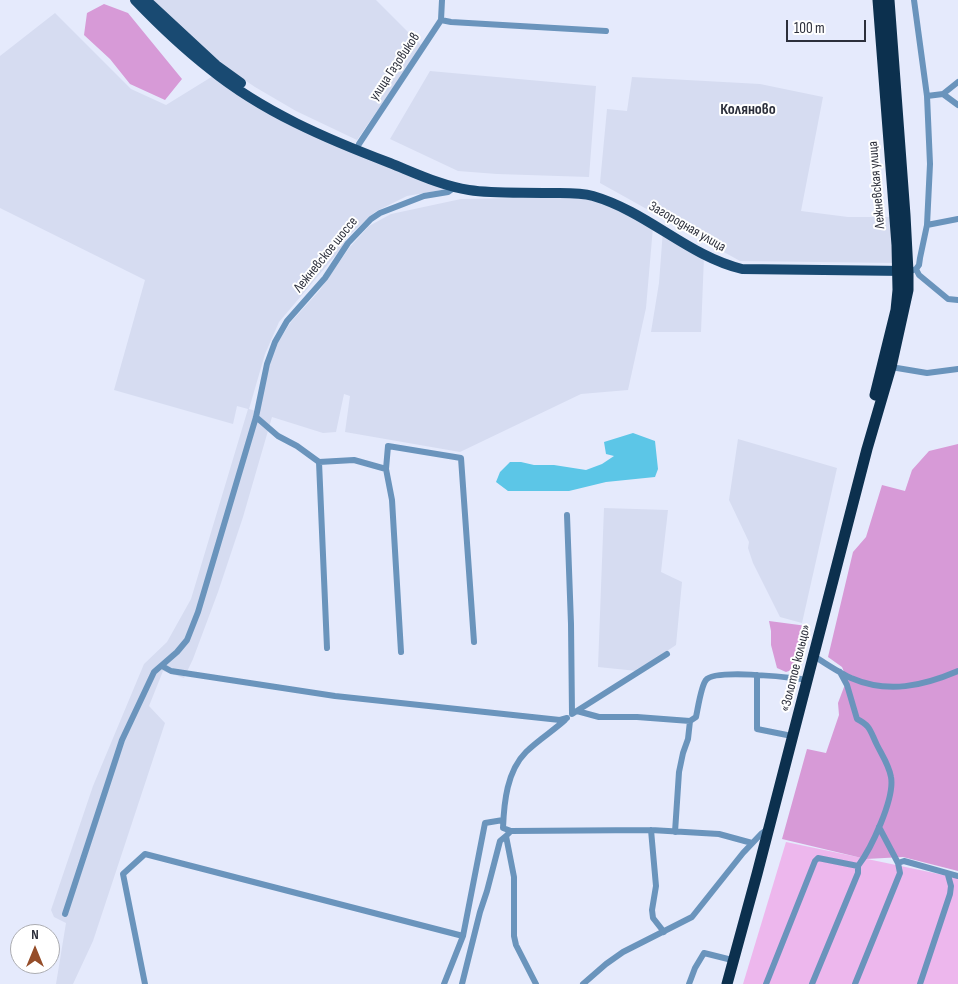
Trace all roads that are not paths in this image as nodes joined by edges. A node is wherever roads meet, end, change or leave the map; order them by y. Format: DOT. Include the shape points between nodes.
graph roads {
  1 [pos="135,0"];
  2 [pos="147,0"];
  3 [pos="442,0"];
  4 [pos="878,0"];
  5 [pos="889,0"];
  6 [pos="914,0"];
  7 [pos="441,20"];
  8 [pos="606,31"];
  9 [pos="958,82"];
  10 [pos="942,94"];
  11 [pos="927,96"];
  12 [pos="958,105"];
  13 [pos="359,144"];
  14 [pos="456,184"];
  15 [pos="958,219"];
  16 [pos="926,226"];
  17 [pos="906,269"];
  18 [pos="958,300"];
  19 [pos="889,364"];
  20 [pos="958,369"];
  21 [pos="256,417"];
  22 [pos="319,462"];
  23 [pos="386,469"];
  24 [pos="567,515"];
  25 [pos="474,642"];
  26 [pos="327,648"];
  27 [pos="401,652"];
  28 [pos="667,654"];
  29 [pos="814,656"];
  30 [pos="162,666"];
  31 [pos="958,671"];
  32 [pos="840,672"];
  33 [pos="758,675"];
  34 [pos="801,679"];
  35 [pos="572,714"];
  36 [pos="690,721"];
  37 [pos="787,735"];
  38 [pos="503,820"];
  39 [pos="879,827"];
  40 [pos="651,830"];
  41 [pos="765,831"];
  42 [pos="675,832"];
  43 [pos="508,833"];
  44 [pos="752,844"];
  45 [pos="898,864"];
  46 [pos="858,866"];
  47 [pos="948,875"];
  48 [pos="958,876"];
  49 [pos="64,914"];
  50 [pos="664,932"];
  51 [pos="462,936"];
  52 [pos="728,959"];
  53 [pos="145,984"];
  54 [pos="444,984"];
  55 [pos="462,984"];
  56 [pos="536,984"];
  57 [pos="584,984"];
  58 [pos="689,984"];
  59 [pos="720,984"];
  60 [pos="727,984"];
  61 [pos="766,984"];
  62 [pos="812,984"];
  63 [pos="855,984"];
  64 [pos="920,984"];
  1 -- 14 [label="main road" via="210,69 260,103 342,144"];
  2 -- 13 [label="main road" via="216,65 238,81 288,111"];
  3 -- 7 [label="street"];
  4 -- 17 [label="highway, Лежневская улица"];
  5 -- 17 [label="highway, Лежневская улица"];
  6 -- 11 [label="street"];
  7 -- 8 [label="street"];
  7 -- 13 [label="street, улица Газовиков"];
  9 -- 10 [label="street"];
  10 -- 11 [label="street"];
  10 -- 12 [label="street"];
  11 -- 16 [label="street" via="930,164"];
  13 -- 14 [label="main road"];
  14 -- 17 [label="main road, Загородная улица" via="586,189 610,195 734,263"];
  14 -- 21 [label="street, Лежневское шоссе" via="448,192 424,196 380,213 348,244 325,278 287,321 275,342"];
  15 -- 16 [label="street"];
  16 -- 17 [label="street" via="919,265"];
  17 -- 18 [label="street" via="919,274 948,299"];
  17 -- 19 [label="highway, Лежневская улица" via="908,290"];
  19 -- 20 [label="street" via="927,373"];
  19 -- 29 [label="highway, «Золотое кольцо»"];
  19 -- 34 [label="highway, «Золотое кольцо»"];
  21 -- 22 [label="street" via="278,436"];
  21 -- 30 [label="street, Лежневское шоссе" via="198,612 187,640"];
  22 -- 23 [label="street" via="354,460"];
  22 -- 26 [label="street"];
  23 -- 25 [label="street" via="388,446 460,458"];
  23 -- 27 [label="street" via="392,500"];
  24 -- 35 [label="street"];
  28 -- 35 [label="street"];
  29 -- 32 [label="street"];
  29 -- 41 [label="highway, «Золотое кольцо»"];
  30 -- 35 [label="street" via="171,671 335,696 560,720"];
  30 -- 49 [label="street, Лежневское шоссе" via="154,672 122,740"];
  31 -- 32 [label="street" via="913,686 891,687 853,679"];
  32 -- 39 [label="street" via="857,718 867,724 891,778 891,790"];
  33 -- 34 [label="street"];
  33 -- 36 [label="street" via="710,676 705,680 696,717"];
  33 -- 37 [label="street" via="757,729"];
  34 -- 37 [label="highway, «Золотое кольцо»"];
  35 -- 36 [label="street"];
  35 -- 38 [label="street" via="525,752 508,786"];
  36 -- 42 [label="street" via="679,772"];
  37 -- 41 [label="highway, «Золотое кольцо»"];
  38 -- 43 [label="street" via="503,828"];
  38 -- 51 [label="street" via="485,823"];
  39 -- 45 [label="street"];
  39 -- 46 [label="street"];
  40 -- 42 [label="street"];
  40 -- 43 [label="street"];
  40 -- 50 [label="street" via="656,886 653,918"];
  41 -- 44 [label="street"];
  41 -- 52 [label="highway, «Золотое кольцо»"];
  41 -- 60 [label="highway, «Золотое кольцо»"];
  42 -- 44 [label="street" via="719,834"];
  43 -- 55 [label="street" via="500,841"];
  43 -- 56 [label="street" via="514,877 514,936"];
  44 -- 50 [label="street" via="692,917"];
  45 -- 47 [label="street" via="904,862"];
  45 -- 63 [label="street" via="900,873"];
  46 -- 61 [label="street" via="818,858"];
  46 -- 62 [label="street" via="858,873"];
  47 -- 48 [label="street"];
  47 -- 64 [label="street" via="950,894"];
  50 -- 57 [label="street" via="624,952"];
  51 -- 53 [label="street" via="145,854 123,874"];
  51 -- 54 [label="street"];
  52 -- 58 [label="street" via="704,953"];
  52 -- 59 [label="highway, «Золотое кольцо»"];
}
